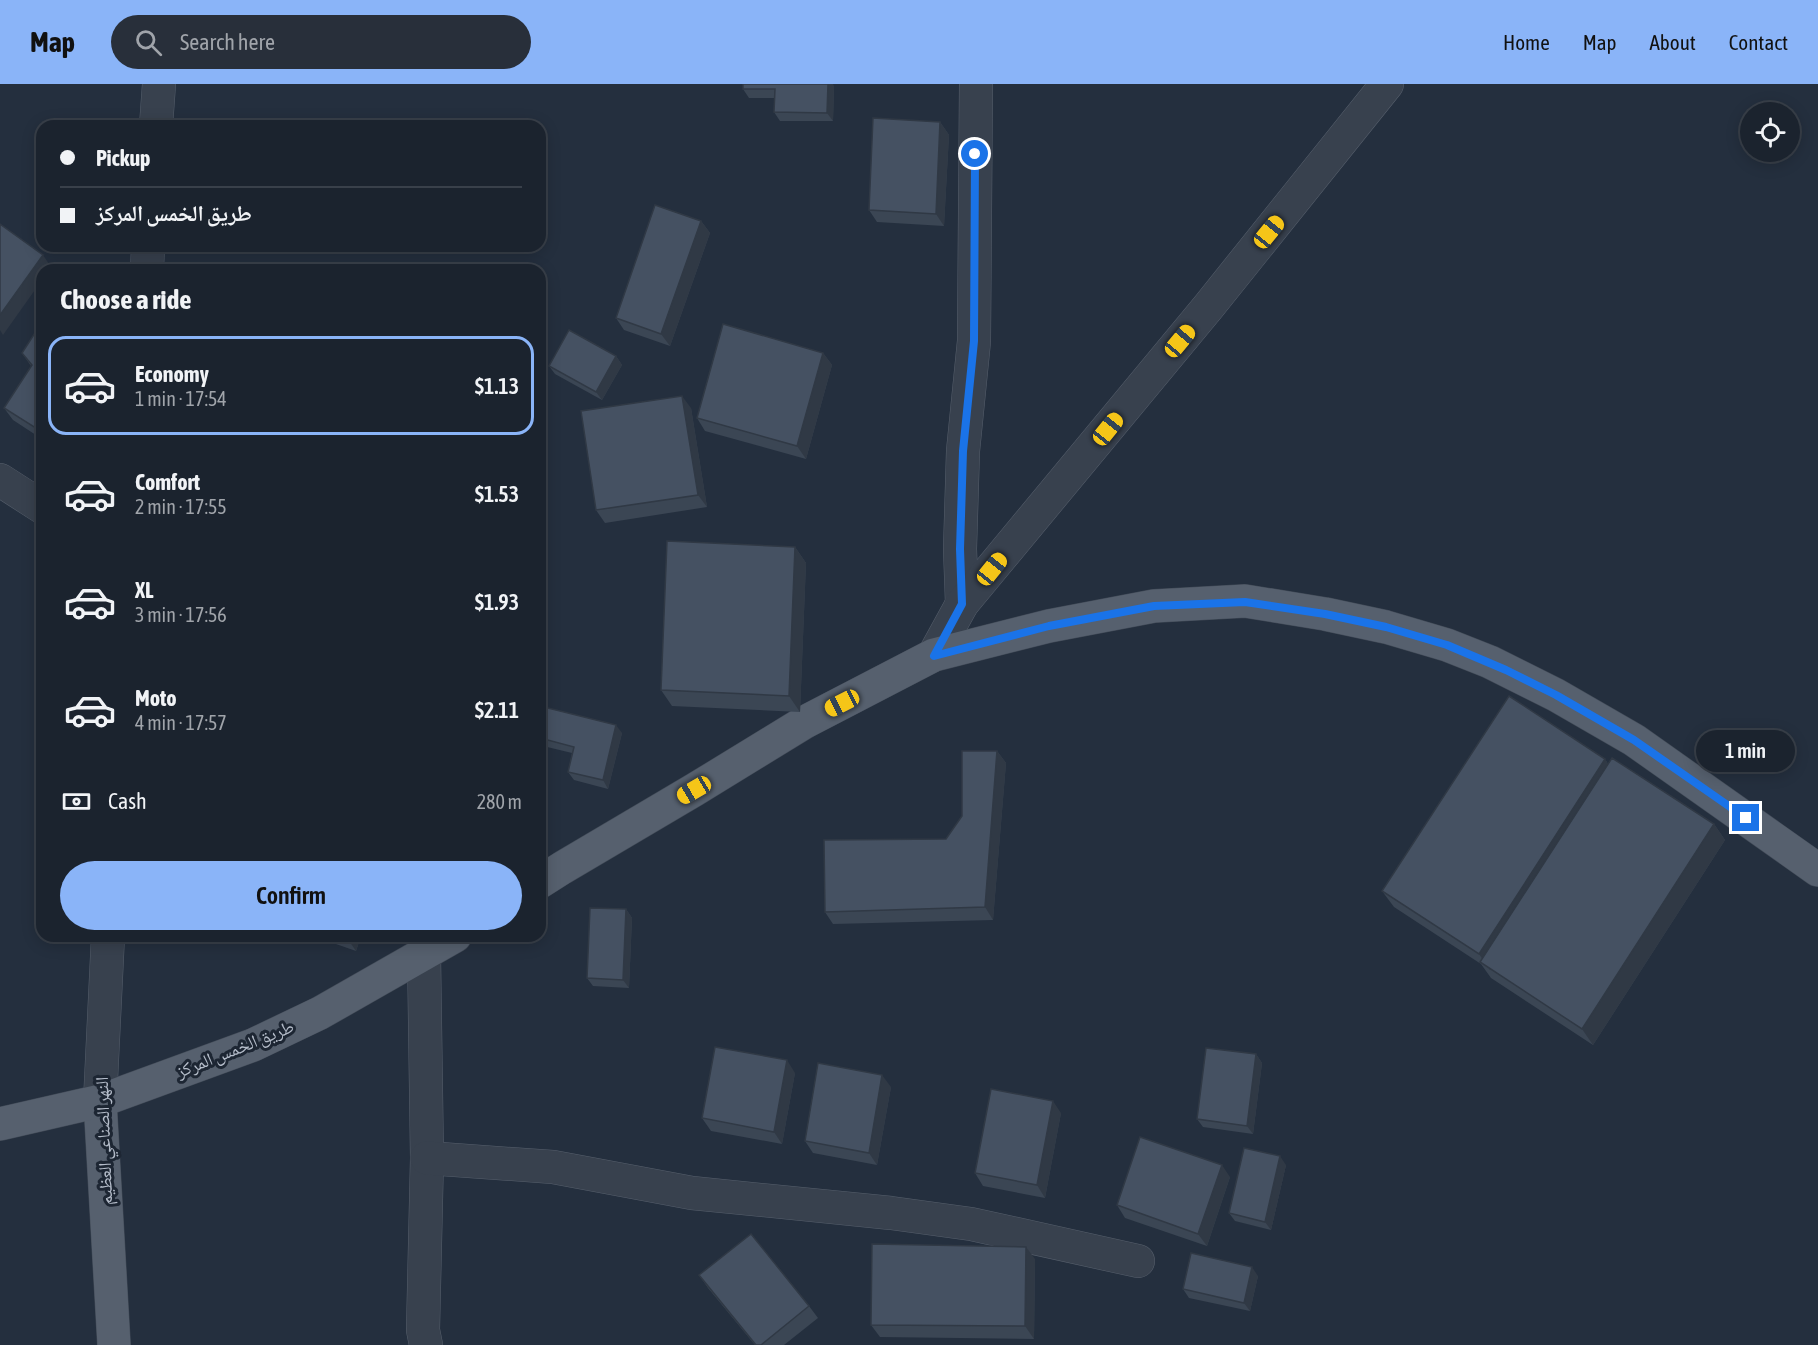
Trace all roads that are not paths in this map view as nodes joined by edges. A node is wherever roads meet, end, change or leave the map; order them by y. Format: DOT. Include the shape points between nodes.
graph roads {
  1 [pos="159,84"];
  2 [pos="976,84"];
  3 [pos="1387,84"];
  4 [pos="156,120"];
  5 [pos="0,480"];
  6 [pos="36,503"];
  7 [pos="962,604"];
  8 [pos="934,656"];
  9 [pos="1818,870"];
  10 [pos="546,878"];
  11 [pos="108,942"];
  12 [pos="445,942"];
  13 [pos="424,954"];
  14 [pos="100,1101"];
  15 [pos="0,1124"];
  16 [pos="427,1158"];
  17 [pos="1138,1261"];
  18 [pos="114,1345"];
  19 [pos="426,1345"];
  1 -- 4 [label="street"];
  2 -- 7 [label="street" via="974,341 963,451"];
  3 -- 7 [label="street"];
  5 -- 6 [label="street"];
  7 -- 8 [label="street"];
  8 -- 9 [label="main road" via="1049,626 1154,606 1245,602 1386,627 1490,662 1556,695 1634,740"];
  8 -- 10 [label="main road" via="805,722"];
  11 -- 14 [label="street, النهر الصناعي العظيم"];
  12 -- 13 [label="main road, طريق الخمس المركز"];
  13 -- 14 [label="main road, طريق الخمس المركز" via="254,1045"];
  13 -- 16 [label="street"];
  14 -- 15 [label="main road, طريق الخمس المركز"];
  14 -- 18 [label="main road, النهر الصناعي العظيم"];
  16 -- 17 [label="street" via="553,1167 692,1193 971,1224"];
  16 -- 19 [label="street" via="423,1330"];
}
